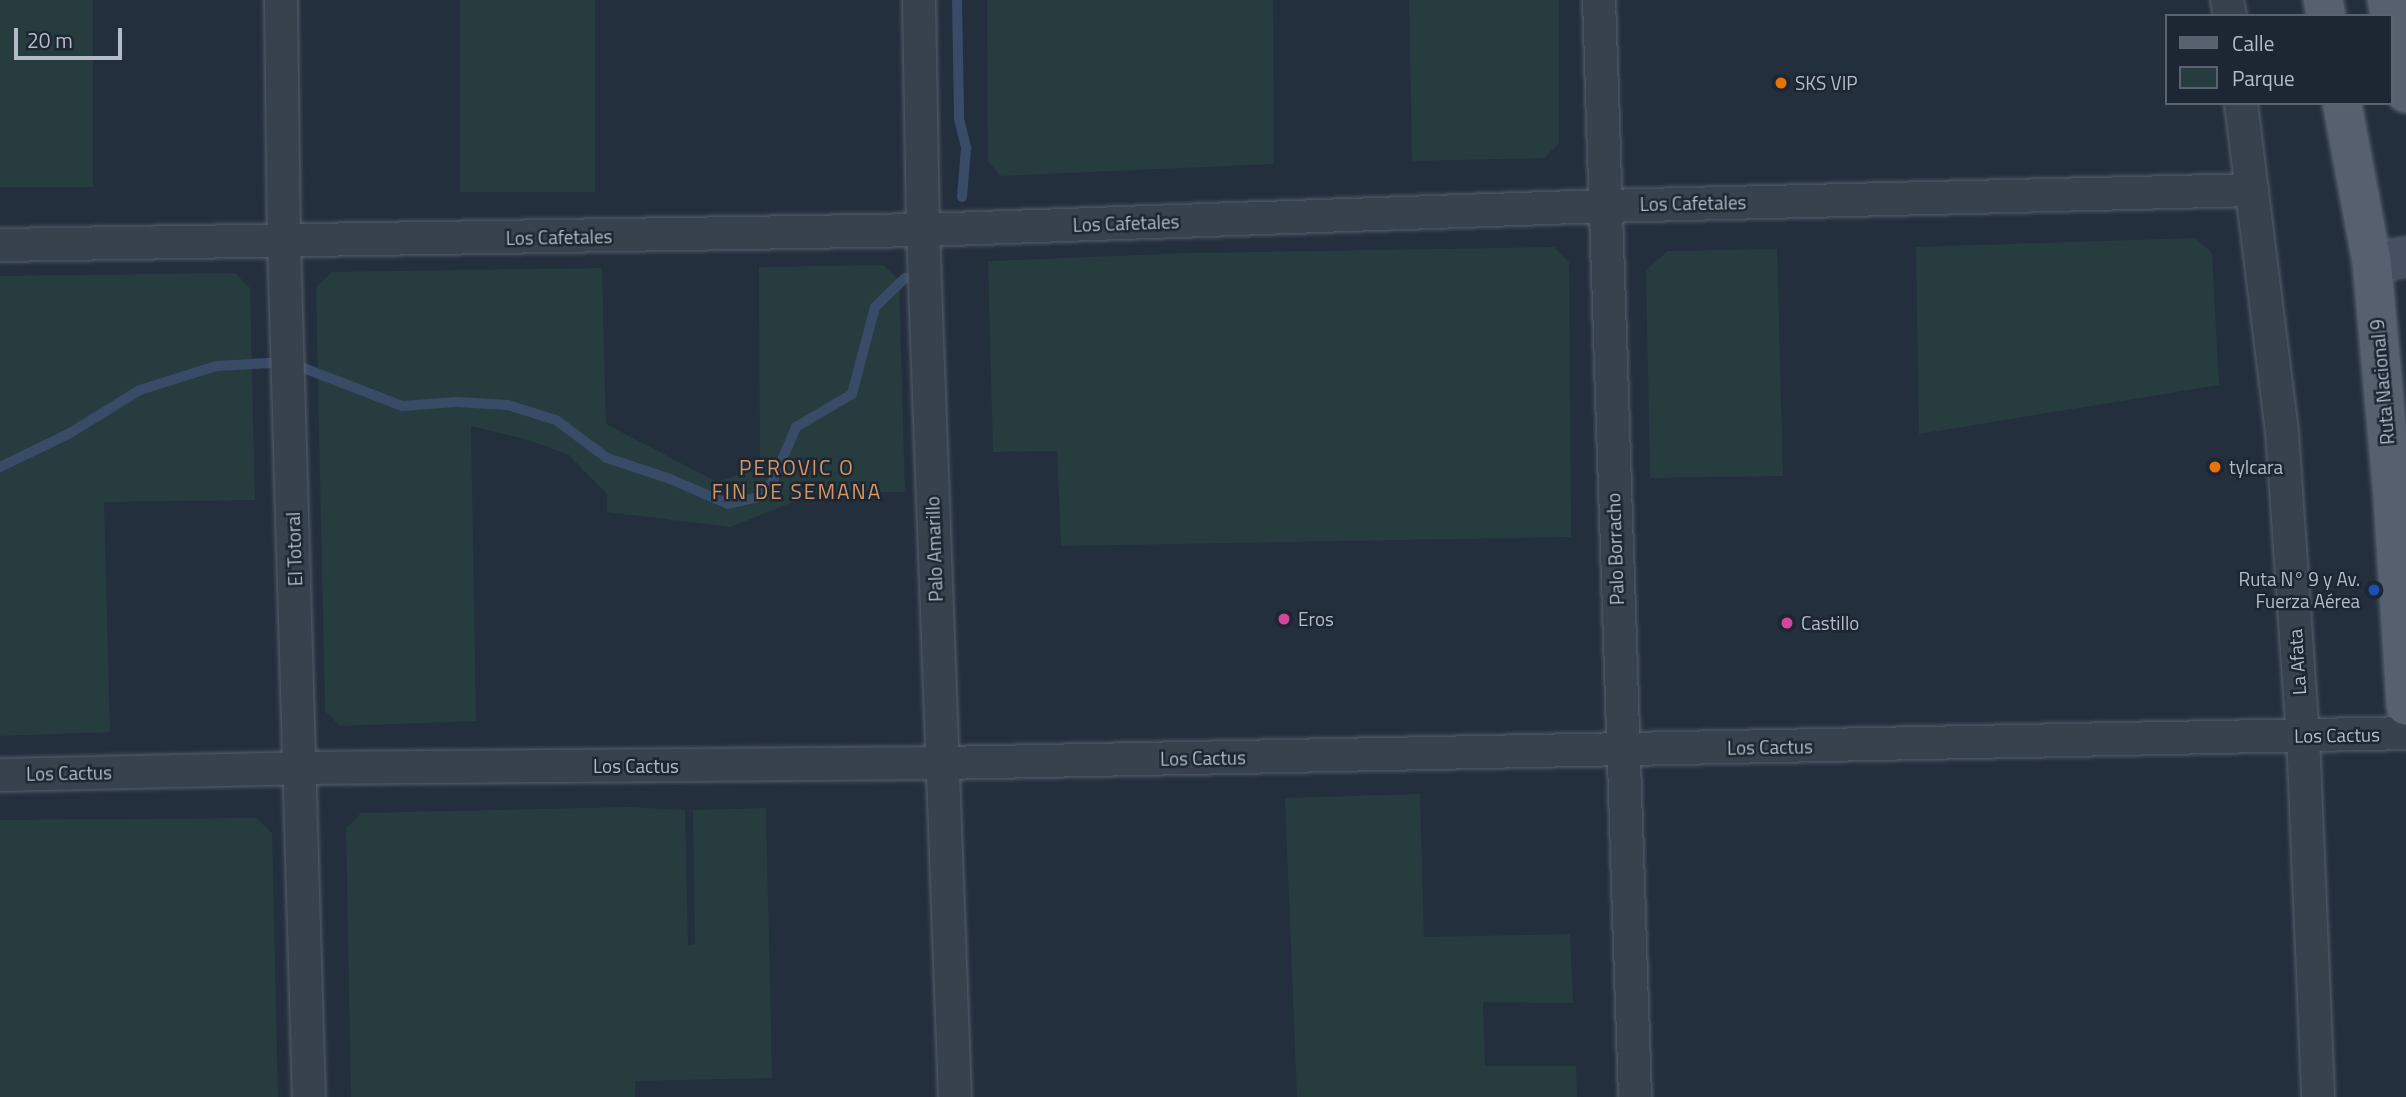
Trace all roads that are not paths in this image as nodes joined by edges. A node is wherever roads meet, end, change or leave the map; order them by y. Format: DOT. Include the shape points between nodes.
graph roads {
  1 [pos="281,0"];
  2 [pos="919,0"];
  3 [pos="1599,0"];
  4 [pos="2403,0"];
  5 [pos="2406,7"];
  6 [pos="2392,24"];
  7 [pos="2406,93"];
  8 [pos="2241,105"];
  9 [pos="2343,105"];
  10 [pos="2252,190"];
  11 [pos="1604,206"];
  12 [pos="923,230"];
  13 [pos="284,242"];
  14 [pos="0,245"];
  15 [pos="2389,260"];
  16 [pos="2406,706"];
  17 [pos="2406,733"];
  18 [pos="2302,736"];
  19 [pos="1622,751"];
  20 [pos="942,763"];
  21 [pos="301,768"];
  22 [pos="0,775"];
  23 [pos="309,1097"];
  24 [pos="955,1097"];
  25 [pos="1635,1097"];
  26 [pos="2318,1097"];
  1 -- 13 [label="street, El Totoral"];
  2 -- 12 [label="street, Palo Amarillo"];
  3 -- 11 [label="street, Palo Borracho"];
  4 -- 5 [label="main road"];
  6 -- 7 [label="main road"];
  8 -- 10 [label="street, La Afata"];
  9 -- 15 [label="main road, Ruta Nacional 9"];
  10 -- 11 [label="street, Los Cafetales"];
  10 -- 18 [label="street, La Afata" via="2282,431"];
  11 -- 12 [label="street, Los Cafetales"];
  11 -- 19 [label="street, Palo Borracho"];
  12 -- 13 [label="street, Los Cafetales"];
  12 -- 20 [label="street, Palo Amarillo"];
  13 -- 14 [label="street, Los Cafetales"];
  13 -- 21 [label="street, El Totoral"];
  15 -- 16 [label="main road, Ruta Nacional 9" via="2393,501"];
  17 -- 18 [label="street, Los Cactus"];
  18 -- 19 [label="street, Los Cactus"];
  18 -- 26 [label="street, La Afata"];
  19 -- 20 [label="street, Los Cactus"];
  19 -- 25 [label="street, Palo Borracho"];
  20 -- 21 [label="street, Los Cactus"];
  20 -- 24 [label="street, Palo Amarillo"];
  21 -- 22 [label="street, Los Cactus"];
  21 -- 23 [label="street, El Totoral"];
}
